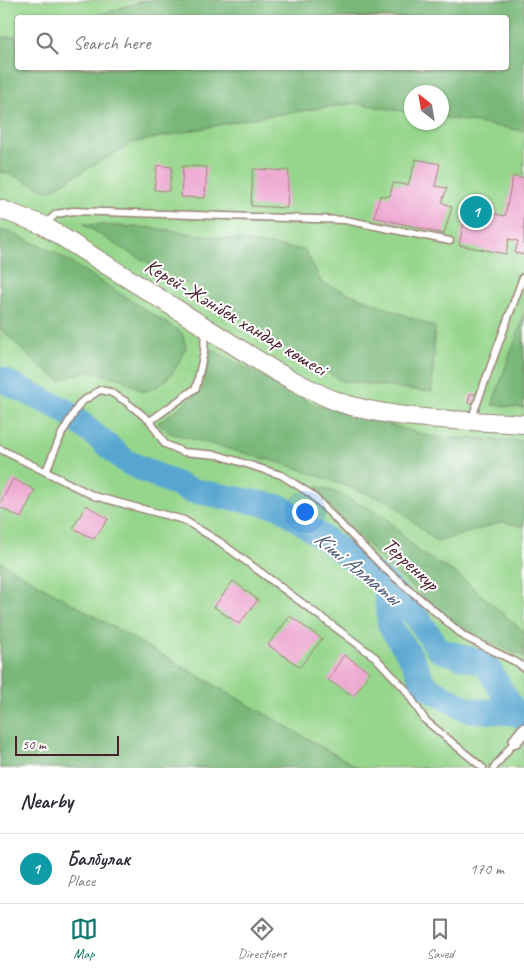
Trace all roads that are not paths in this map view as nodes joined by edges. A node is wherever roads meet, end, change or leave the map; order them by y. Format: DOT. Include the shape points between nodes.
graph roads {
  1 [pos="0,210"];
  2 [pos="43,225"];
  3 [pos="450,241"];
  4 [pos="523,277"];
  5 [pos="205,326"];
  6 [pos="150,421"];
  7 [pos="470,421"];
  8 [pos="524,424"];
  9 [pos="0,449"];
  10 [pos="46,471"];
  11 [pos="524,668"];
  12 [pos="524,730"];
  13 [pos="515,741"];
  14 [pos="483,768"];
  15 [pos="494,768"];
  1 -- 2 [label="main road, Керей-Жәнібек хандар көшесі"];
  2 -- 3 [label="lane" via="56,214 73,211 346,220"];
  2 -- 5 [label="main road, Керей-Жәнібек хандар көшесі"];
  4 -- 7 [label="lane"];
  5 -- 6 [label="lane" via="204,352 196,388"];
  5 -- 7 [label="main road, Керей-Жәнібек хандар көшесі" via="275,371 347,405 382,413"];
  6 -- 10 [label="lane, Терренкур" via="125,401 100,390 80,403 62,433"];
  6 -- 11 [label="lane, Терренкур" via="165,444 183,452 218,455 281,475 310,494 384,568 465,637"];
  7 -- 8 [label="main road, Керей-Жәнібек хандар көшесі"];
  9 -- 10 [label="lane"];
  10 -- 14 [label="lane" via="94,496 184,520 220,542 375,657 404,689 425,720"];
  12 -- 13 [label="street"];
  13 -- 15 [label="lane"];
}
